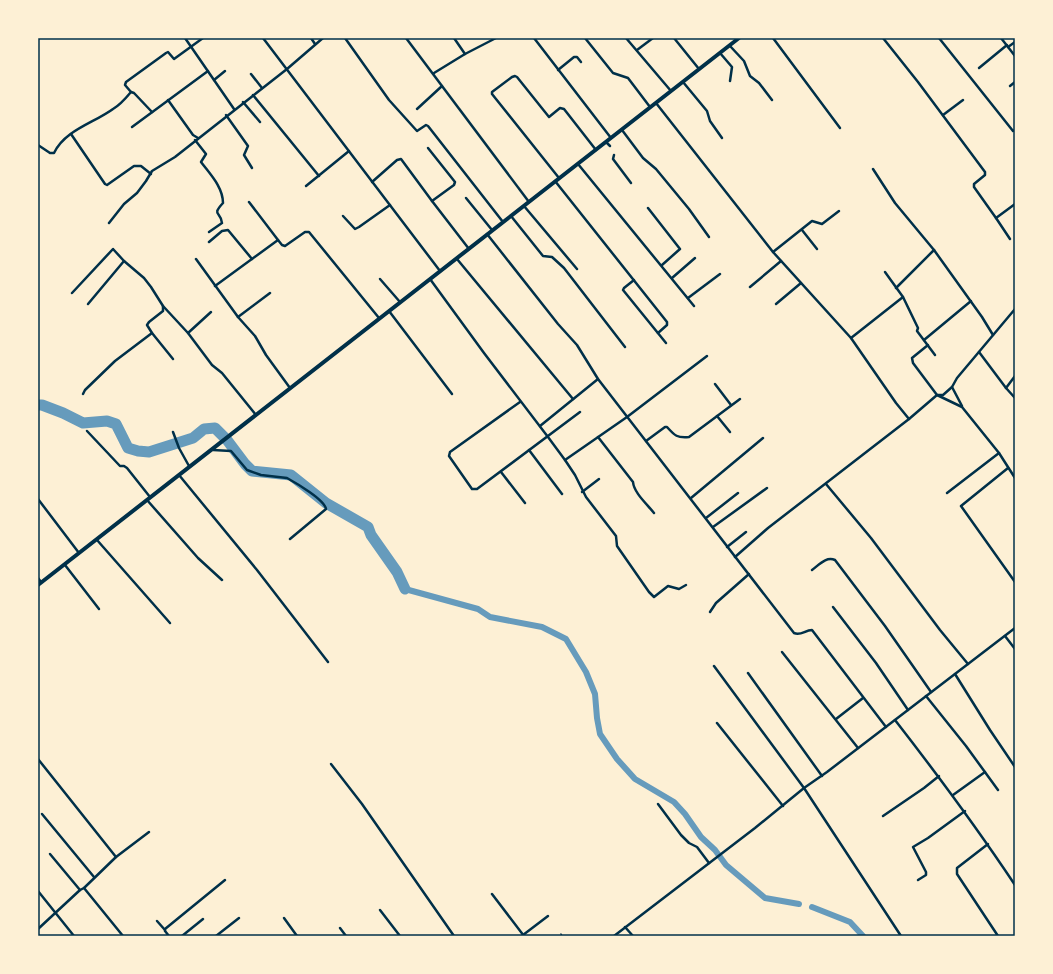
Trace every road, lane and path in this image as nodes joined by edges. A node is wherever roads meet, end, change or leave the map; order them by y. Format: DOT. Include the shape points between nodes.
graph roads {
  1 [pos="185,38"];
  2 [pos="203,38"];
  3 [pos="263,38"];
  4 [pos="311,38"];
  5 [pos="323,38"];
  6 [pos="345,38"];
  7 [pos="406,38"];
  8 [pos="454,38"];
  9 [pos="496,38"];
  10 [pos="534,38"];
  11 [pos="585,38"];
  12 [pos="626,38"];
  13 [pos="653,38"];
  14 [pos="674,38"];
  15 [pos="739,38"];
  16 [pos="773,38"];
  17 [pos="883,38"];
  18 [pos="939,38"];
  19 [pos="1001,38"];
  20 [pos="1015,42"];
  21 [pos="315,44"];
  22 [pos="730,45"];
  23 [pos="191,46"];
  24 [pos="1008,46"];
  25 [pos="637,50"];
  26 [pos="720,53"];
  27 [pos="465,54"];
  28 [pos="1015,56"];
  29 [pos="581,62"];
  30 [pos="979,68"];
  31 [pos="287,69"];
  32 [pos="699,69"];
  33 [pos="558,70"];
  34 [pos="208,71"];
  35 [pos="225,71"];
  36 [pos="251,74"];
  37 [pos="434,74"];
  38 [pos="214,80"];
  39 [pos="683,82"];
  40 [pos="730,82"];
  41 [pos="1015,82"];
  42 [pos="442,86"];
  43 [pos="1010,86"];
  44 [pos="262,88"];
  45 [pos="671,91"];
  46 [pos="131,92"];
  47 [pos="253,95"];
  48 [pos="168,100"];
  49 [pos="772,100"];
  50 [pos="963,100"];
  51 [pos="243,102"];
  52 [pos="656,103"];
  53 [pos="650,107"];
  54 [pos="234,109"];
  55 [pos="417,109"];
  56 [pos="152,112"];
  57 [pos="226,115"];
  58 [pos="943,116"];
  59 [pos="260,122"];
  60 [pos="132,127"];
  61 [pos="840,128"];
  62 [pos="622,130"];
  63 [pos="1014,131"];
  64 [pos="71,134"];
  65 [pos="611,138"];
  66 [pos="722,138"];
  67 [pos="196,139"];
  68 [pos="606,142"];
  69 [pos="38,145"];
  70 [pos="610,146"];
  71 [pos="428,148"];
  72 [pos="350,150"];
  73 [pos="596,150"];
  74 [pos="614,155"];
  75 [pos="578,164"];
  76 [pos="252,168"];
  77 [pos="873,169"];
  78 [pos="152,173"];
  79 [pos="319,176"];
  80 [pos="557,180"];
  81 [pos="371,181"];
  82 [pos="631,183"];
  83 [pos="306,186"];
  84 [pos="466,198"];
  85 [pos="432,201"];
  86 [pos="249,202"];
  87 [pos="529,202"];
  88 [pos="1015,204"];
  89 [pos="390,205"];
  90 [pos="524,206"];
  91 [pos="648,208"];
  92 [pos="839,211"];
  93 [pos="343,216"];
  94 [pos="511,216"];
  95 [pos="996,218"];
  96 [pos="503,222"];
  97 [pos="109,223"];
  98 [pos="802,230"];
  99 [pos="492,231"];
  100 [pos="209,232"];
  101 [pos="487,234"];
  102 [pos="709,236"];
  103 [pos="1010,239"];
  104 [pos="278,240"];
  105 [pos="209,242"];
  106 [pos="469,249"];
  107 [pos="817,249"];
  108 [pos="934,250"];
  109 [pos="773,252"];
  110 [pos="696,258"];
  111 [pos="196,259"];
  112 [pos="252,259"];
  113 [pos="457,259"];
  114 [pos="124,260"];
  115 [pos="781,261"];
  116 [pos="662,265"];
  117 [pos="577,269"];
  118 [pos="440,271"];
  119 [pos="885,272"];
  120 [pos="720,274"];
  121 [pos="672,278"];
  122 [pos="380,279"];
  123 [pos="430,279"];
  124 [pos="634,280"];
  125 [pos="801,283"];
  126 [pos="215,286"];
  127 [pos="750,288"];
  128 [pos="896,288"];
  129 [pos="72,293"];
  130 [pos="270,294"];
  131 [pos="903,297"];
  132 [pos="688,298"];
  133 [pos="971,301"];
  134 [pos="400,302"];
  135 [pos="88,304"];
  136 [pos="776,304"];
  137 [pos="163,306"];
  138 [pos="694,306"];
  139 [pos="1015,309"];
  140 [pos="389,311"];
  141 [pos="211,312"];
  142 [pos="238,317"];
  143 [pos="380,318"];
  144 [pos="152,333"];
  145 [pos="188,333"];
  146 [pos="658,333"];
  147 [pos="993,335"];
  148 [pos="851,338"];
  149 [pos="924,340"];
  150 [pos="666,343"];
  151 [pos="928,345"];
  152 [pos="625,347"];
  153 [pos="979,352"];
  154 [pos="935,355"];
  155 [pos="707,356"];
  156 [pos="173,359"];
  157 [pos="1015,376"];
  158 [pos="598,379"];
  159 [pos="716,384"];
  160 [pos="952,387"];
  161 [pos="290,388"];
  162 [pos="1006,388"];
  163 [pos="83,394"];
  164 [pos="452,394"];
  165 [pos="937,395"];
  166 [pos="1015,398"];
  167 [pos="573,399"];
  168 [pos="740,399"];
  169 [pos="520,402"];
  170 [pos="731,405"];
  171 [pos="962,407"];
  172 [pos="580,412"];
  173 [pos="256,415"];
  174 [pos="717,416"];
  175 [pos="627,417"];
  176 [pos="909,419"];
  177 [pos="540,426"];
  178 [pos="87,431"];
  179 [pos="173,432"];
  180 [pos="730,432"];
  181 [pos="548,437"];
  182 [pos="598,437"];
  183 [pos="763,438"];
  184 [pos="646,441"];
  185 [pos="212,450"];
  186 [pos="529,450"];
  187 [pos="999,453"];
  188 [pos="565,460"];
  189 [pos="190,467"];
  190 [pos="1008,468"];
  191 [pos="501,472"];
  192 [pos="179,475"];
  193 [pos="1015,478"];
  194 [pos="599,479"];
  195 [pos="826,484"];
  196 [pos="767,488"];
  197 [pos="582,492"];
  198 [pos="738,493"];
  199 [pos="947,493"];
  200 [pos="562,494"];
  201 [pos="691,498"];
  202 [pos="38,499"];
  203 [pos="148,499"];
  204 [pos="525,503"];
  205 [pos="654,513"];
  206 [pos="706,518"];
  207 [pos="713,527"];
  208 [pos="746,532"];
  209 [pos="290,539"];
  210 [pos="97,540"];
  211 [pos="727,546"];
  212 [pos="79,553"];
  213 [pos="735,557"];
  214 [pos="64,565"];
  215 [pos="812,570"];
  216 [pos="749,574"];
  217 [pos="38,578"];
  218 [pos="222,580"];
  219 [pos="1015,582"];
  220 [pos="40,584"];
  221 [pos="686,585"];
  222 [pos="833,607"];
  223 [pos="99,609"];
  224 [pos="710,612"];
  225 [pos="170,623"];
  226 [pos="1015,628"];
  227 [pos="1005,636"];
  228 [pos="1015,649"];
  229 [pos="782,652"];
  230 [pos="328,662"];
  231 [pos="968,664"];
  232 [pos="714,666"];
  233 [pos="748,673"];
  234 [pos="955,674"];
  235 [pos="931,692"];
  236 [pos="926,696"];
  237 [pos="863,698"];
  238 [pos="908,710"];
  239 [pos="836,720"];
  240 [pos="895,720"];
  241 [pos="717,722"];
  242 [pos="886,727"];
  243 [pos="858,748"];
  244 [pos="38,759"];
  245 [pos="331,764"];
  246 [pos="1015,767"];
  247 [pos="985,772"];
  248 [pos="822,776"];
  249 [pos="939,776"];
  250 [pos="804,788"];
  251 [pos="998,790"];
  252 [pos="953,795"];
  253 [pos="658,804"];
  254 [pos="783,806"];
  255 [pos="965,811"];
  256 [pos="42,814"];
  257 [pos="883,816"];
  258 [pos="149,832"];
  259 [pos="988,844"];
  260 [pos="50,854"];
  261 [pos="116,857"];
  262 [pos="710,862"];
  263 [pos="94,877"];
  264 [pos="225,880"];
  265 [pos="918,880"];
  266 [pos="1015,885"];
  267 [pos="84,888"];
  268 [pos="80,890"];
  269 [pos="38,891"];
  270 [pos="492,894"];
  271 [pos="380,910"];
  272 [pos="55,913"];
  273 [pos="548,916"];
  274 [pos="239,918"];
  275 [pos="284,918"];
  276 [pos="203,919"];
  277 [pos="157,922"];
  278 [pos="625,927"];
  279 [pos="340,928"];
  280 [pos="38,929"];
  281 [pos="165,930"];
  282 [pos="74,936"];
  283 [pos="123,936"];
  284 [pos="169,936"];
  285 [pos="182,936"];
  286 [pos="216,936"];
  287 [pos="297,936"];
  288 [pos="346,936"];
  289 [pos="400,936"];
  290 [pos="454,936"];
  291 [pos="524,936"];
  292 [pos="614,936"];
  293 [pos="632,936"];
  294 [pos="901,936"];
  295 [pos="998,936"];
  1 -- 23 [label="street"];
  2 -- 23 [label="street"];
  3 -- 31 [label="street"];
  4 -- 21 [label="street"];
  5 -- 21 [label="street"];
  6 -- 96 [label="street" via="412,126 417,131 428,126"];
  7 -- 37 [label="street"];
  8 -- 27 [label="street"];
  9 -- 27 [label="street"];
  10 -- 33 [label="street"];
  11 -- 53 [label="street" via="613,73 628,78"];
  12 -- 25 [label="street"];
  13 -- 25 [label="street"];
  14 -- 32 [label="street"];
  15 -- 22 [label="main road"];
  16 -- 61 [label="street"];
  17 -- 58 [label="street"];
  18 -- 63 [label="street"];
  19 -- 24 [label="street"];
  20 -- 24 [label="street"];
  21 -- 31 [label="street"];
  22 -- 26 [label="main road"];
  22 -- 49 [label="street" via="745,64 750,76"];
  23 -- 34 [label="street"];
  23 -- 46 [label="street" via="174,59 166,53 126,82 125,85"];
  24 -- 28 [label="street"];
  24 -- 30 [label="street"];
  25 -- 45 [label="street"];
  26 -- 32 [label="main road"];
  26 -- 40 [label="street" via="732,67"];
  27 -- 37 [label="street"];
  29 -- 33 [label="street" via="574,57"];
  31 -- 44 [label="street"];
  31 -- 72 [label="street"];
  32 -- 39 [label="main road"];
  33 -- 65 [label="street"];
  34 -- 38 [label="street"];
  34 -- 48 [label="street"];
  35 -- 38 [label="street"];
  36 -- 44 [label="street"];
  37 -- 42 [label="street"];
  38 -- 54 [label="street"];
  39 -- 45 [label="main road"];
  39 -- 66 [label="street" via="707,112"];
  41 -- 43 [label="street"];
  42 -- 55 [label="street"];
  42 -- 87 [label="street"];
  44 -- 47 [label="street"];
  45 -- 52 [label="main road"];
  46 -- 56 [label="street"];
  46 -- 64 [label="street" via="114,109"];
  47 -- 51 [label="street"];
  47 -- 79 [label="street"];
  48 -- 56 [label="street"];
  48 -- 67 [label="street"];
  50 -- 58 [label="street"];
  51 -- 54 [label="street"];
  51 -- 59 [label="street"];
  52 -- 53 [label="main road"];
  52 -- 109 [label="street"];
  53 -- 62 [label="main road"];
  54 -- 57 [label="street"];
  56 -- 60 [label="street"];
  57 -- 67 [label="street"];
  57 -- 76 [label="street" via="248,146 244,155"];
  58 -- 95 [label="street" via="985,172 974,187"];
  62 -- 65 [label="main road"];
  62 -- 102 [label="street" via="643,158 656,169 690,209"];
  64 -- 69 [label="street" via="52,154"];
  64 -- 78 [label="street" via="107,185 134,166 141,166"];
  65 -- 68 [label="main road"];
  67 -- 78 [label="street"];
  67 -- 100 [label="street" via="206,154 201,162 223,196 223,202 217,209 222,224"];
  68 -- 70 [label="street"];
  68 -- 73 [label="main road"];
  71 -- 85 [label="street" via="455,182"];
  72 -- 79 [label="street"];
  72 -- 81 [label="street"];
  73 -- 75 [label="main road"];
  73 -- 80 [label="street" via="564,109 560,108 549,117 516,76 512,77 492,93"];
  74 -- 82 [label="street" via="613,159"];
  75 -- 80 [label="main road"];
  75 -- 116 [label="street"];
  77 -- 108 [label="street" via="895,202"];
  78 -- 97 [label="street"];
  79 -- 83 [label="street"];
  80 -- 87 [label="main road"];
  80 -- 124 [label="street"];
  81 -- 85 [label="street" via="398,159 402,159"];
  81 -- 89 [label="street"];
  84 -- 99 [label="street"];
  85 -- 106 [label="street"];
  86 -- 104 [label="street"];
  87 -- 90 [label="main road"];
  88 -- 95 [label="street"];
  89 -- 93 [label="street" via="355,229"];
  89 -- 118 [label="street"];
  90 -- 94 [label="main road"];
  90 -- 117 [label="street"];
  91 -- 116 [label="street" via="680,249"];
  92 -- 98 [label="street" via="822,224 813,221"];
  94 -- 96 [label="main road"];
  94 -- 152 [label="street" via="543,256 552,257 564,268"];
  95 -- 103 [label="street"];
  96 -- 99 [label="main road"];
  98 -- 107 [label="street"];
  98 -- 109 [label="street"];
  99 -- 101 [label="main road"];
  101 -- 106 [label="main road"];
  101 -- 158 [label="street" via="577,345"];
  104 -- 112 [label="street"];
  104 -- 143 [label="street" via="285,246 305,232 309,232"];
  105 -- 112 [label="street" via="222,231 228,230"];
  106 -- 113 [label="main road"];
  108 -- 128 [label="street"];
  108 -- 133 [label="street"];
  109 -- 115 [label="street"];
  110 -- 121 [label="street"];
  111 -- 126 [label="street"];
  112 -- 126 [label="street"];
  113 -- 118 [label="main road"];
  113 -- 167 [label="street"];
  114 -- 129 [label="street" via="114,249"];
  114 -- 135 [label="street"];
  114 -- 137 [label="street" via="152,287"];
  115 -- 125 [label="street"];
  115 -- 127 [label="street"];
  116 -- 121 [label="street"];
  118 -- 123 [label="main road"];
  119 -- 128 [label="street"];
  120 -- 132 [label="street"];
  121 -- 132 [label="street"];
  122 -- 134 [label="street"];
  123 -- 134 [label="main road"];
  123 -- 169 [label="street"];
  124 -- 146 [label="street" via="668,323"];
  124 -- 146 [label="street" via="623,290"];
  125 -- 136 [label="street"];
  125 -- 148 [label="street"];
  126 -- 142 [label="street"];
  128 -- 131 [label="street"];
  130 -- 142 [label="street"];
  131 -- 148 [label="street"];
  131 -- 149 [label="street" via="918,328 917,331"];
  132 -- 138 [label="street"];
  133 -- 147 [label="street"];
  133 -- 149 [label="street"];
  134 -- 140 [label="main road"];
  137 -- 144 [label="street" via="163,311 147,325"];
  137 -- 145 [label="street"];
  139 -- 147 [label="street"];
  140 -- 143 [label="main road"];
  140 -- 164 [label="street"];
  141 -- 145 [label="street"];
  142 -- 161 [label="street" via="255,336"];
  143 -- 161 [label="main road"];
  144 -- 156 [label="street"];
  144 -- 163 [label="street" via="115,361"];
  145 -- 173 [label="street"];
  146 -- 150 [label="street"];
  147 -- 153 [label="street"];
  148 -- 176 [label="street"];
  149 -- 151 [label="street"];
  151 -- 154 [label="street"];
  151 -- 165 [label="street" via="912,360"];
  153 -- 160 [label="street"];
  153 -- 162 [label="street"];
  155 -- 175 [label="street"];
  157 -- 162 [label="street"];
  158 -- 167 [label="street"];
  158 -- 175 [label="street"];
  159 -- 170 [label="street"];
  160 -- 165 [label="street" via="944,395"];
  160 -- 171 [label="street"];
  161 -- 173 [label="main road"];
  162 -- 166 [label="street"];
  165 -- 171 [label="street"];
  165 -- 176 [label="street"];
  167 -- 177 [label="street"];
  168 -- 170 [label="street"];
  169 -- 177 [label="street"];
  169 -- 191 [label="street" via="450,452 449,456 472,489 477,490"];
  170 -- 174 [label="street"];
  171 -- 187 [label="street"];
  172 -- 181 [label="street"];
  173 -- 185 [label="main road"];
  174 -- 180 [label="street"];
  174 -- 184 [label="street" via="689,437 674,436 665,427"];
  175 -- 182 [label="street"];
  175 -- 184 [label="street"];
  176 -- 195 [label="street"];
  177 -- 181 [label="street"];
  178 -- 203 [label="street" via="120,466 127,468"];
  179 -- 189 [label="street"];
  181 -- 186 [label="street"];
  181 -- 188 [label="street"];
  182 -- 188 [label="street"];
  182 -- 205 [label="street"];
  183 -- 201 [label="street"];
  184 -- 201 [label="street"];
  185 -- 189 [label="main road"];
  185 -- 209 [label="street" via="231,451 246,468 256,473 287,478 325,505 326,509"];
  186 -- 191 [label="street"];
  186 -- 200 [label="street"];
  187 -- 190 [label="street"];
  187 -- 199 [label="street"];
  188 -- 197 [label="street"];
  189 -- 192 [label="main road"];
  190 -- 193 [label="street"];
  190 -- 219 [label="street" via="961,506"];
  191 -- 204 [label="street"];
  192 -- 203 [label="main road"];
  192 -- 230 [label="street"];
  194 -- 197 [label="street"];
  195 -- 213 [label="street"];
  195 -- 231 [label="street"];
  196 -- 207 [label="street"];
  197 -- 221 [label="street" via="616,536 617,546 652,596 656,596 668,586 679,589"];
  198 -- 206 [label="street"];
  201 -- 206 [label="street"];
  202 -- 212 [label="street"];
  203 -- 210 [label="main road"];
  203 -- 218 [label="street" via="198,558"];
  206 -- 207 [label="street"];
  207 -- 211 [label="street"];
  208 -- 211 [label="street"];
  210 -- 212 [label="main road"];
  210 -- 225 [label="street"];
  211 -- 213 [label="street"];
  212 -- 214 [label="main road"];
  213 -- 216 [label="street"];
  214 -- 220 [label="main road"];
  214 -- 223 [label="street"];
  215 -- 235 [label="street" via="827,559 835,560"];
  216 -- 224 [label="street"];
  216 -- 237 [label="street" via="794,633 812,630"];
  217 -- 220 [label="street"];
  222 -- 238 [label="street"];
  226 -- 227 [label="street"];
  227 -- 228 [label="street"];
  227 -- 231 [label="street"];
  229 -- 239 [label="street"];
  231 -- 234 [label="street"];
  232 -- 250 [label="street"];
  233 -- 248 [label="street"];
  234 -- 235 [label="street"];
  234 -- 246 [label="street"];
  235 -- 236 [label="street"];
  236 -- 238 [label="street"];
  236 -- 247 [label="street"];
  237 -- 239 [label="street"];
  237 -- 242 [label="street"];
  238 -- 240 [label="street"];
  239 -- 243 [label="street"];
  240 -- 242 [label="street"];
  240 -- 249 [label="street"];
  241 -- 254 [label="street"];
  242 -- 243 [label="street"];
  243 -- 248 [label="street"];
  244 -- 261 [label="street"];
  245 -- 290 [label="street"];
  247 -- 251 [label="street"];
  247 -- 252 [label="street"];
  248 -- 250 [label="street"];
  249 -- 252 [label="street"];
  249 -- 257 [label="street"];
  250 -- 254 [label="street"];
  250 -- 294 [label="street"];
  252 -- 255 [label="street"];
  253 -- 262 [label="street" via="681,835"];
  254 -- 262 [label="street"];
  255 -- 259 [label="street"];
  255 -- 265 [label="street" via="913,847 926,872 926,875"];
  256 -- 263 [label="street"];
  258 -- 261 [label="street"];
  259 -- 266 [label="street"];
  259 -- 295 [label="street" via="956,871"];
  260 -- 268 [label="street"];
  261 -- 263 [label="street"];
  262 -- 278 [label="street"];
  263 -- 267 [label="street"];
  264 -- 281 [label="street"];
  267 -- 268 [label="street"];
  267 -- 283 [label="street"];
  268 -- 272 [label="street"];
  269 -- 272 [label="street"];
  270 -- 291 [label="street"];
  271 -- 289 [label="street"];
  272 -- 280 [label="street"];
  272 -- 282 [label="street"];
  273 -- 291 [label="street"];
  274 -- 286 [label="street"];
  275 -- 287 [label="street"];
  276 -- 285 [label="street"];
  277 -- 281 [label="street"];
  278 -- 292 [label="street"];
  278 -- 293 [label="street"];
  279 -- 288 [label="street"];
  281 -- 284 [label="street"];
}
